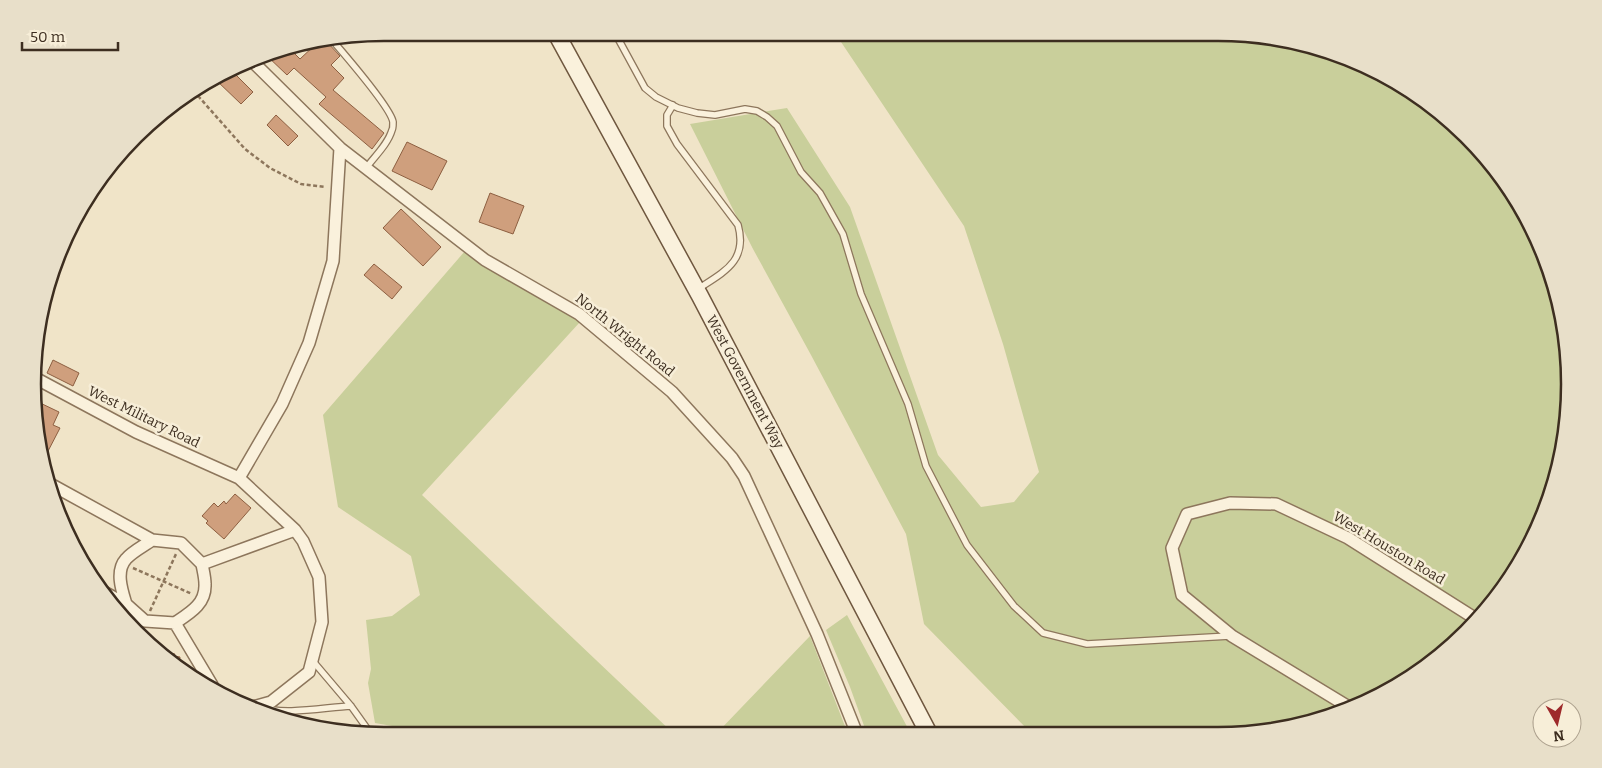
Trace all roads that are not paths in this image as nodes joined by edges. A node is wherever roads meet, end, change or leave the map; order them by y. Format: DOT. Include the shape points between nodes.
graph roads {
  1 [pos="561,41"];
  2 [pos="621,41"];
  3 [pos="336,45"];
  4 [pos="257,66"];
  5 [pos="673,105"];
  6 [pos="340,148"];
  7 [pos="366,168"];
  8 [pos="697,290"];
  9 [pos="41,381"];
  10 [pos="239,478"];
  11 [pos="57,488"];
  12 [pos="295,530"];
  13 [pos="152,540"];
  14 [pos="202,564"];
  15 [pos="117,599"];
  16 [pos="126,604"];
  17 [pos="1470,616"];
  18 [pos="175,623"];
  19 [pos="1232,636"];
  20 [pos="312,660"];
  21 [pos="207,677"];
  22 [pos="1343,703"];
  23 [pos="262,704"];
  24 [pos="351,706"];
  25 [pos="273,709"];
  26 [pos="365,726"];
  27 [pos="854,727"];
  28 [pos="925,727"];
  1 -- 8 [label="main road, West Government Way"];
  2 -- 5 [label="lane" via="645,88"];
  3 -- 7 [label="lane" via="393,122 386,142"];
  4 -- 6 [label="street, North Wright Road"];
  5 -- 8 [label="lane" via="667,126 738,225 741,237 738,256 732,264"];
  5 -- 19 [label="lane" via="714,115 745,109 757,111 777,126 801,172 820,193 843,234 861,294 908,404 926,466 967,545 1014,606 1043,633 1087,644"];
  6 -- 7 [label="street, North Wright Road"];
  6 -- 10 [label="street" via="333,261 309,343 282,404"];
  7 -- 27 [label="street, North Wright Road" via="485,260 579,314 672,392 732,458 744,476 813,625"];
  8 -- 28 [label="main road, West Government Way"];
  9 -- 10 [label="street, West Military Road" via="136,432"];
  10 -- 12 [label="street, West Military Road"];
  11 -- 13 [label="street"];
  12 -- 14 [label="street"];
  12 -- 20 [label="street, West Military Road" via="319,577 322,622"];
  13 -- 14 [label="street" via="181,543"];
  13 -- 16 [label="street" via="123,564 119,580"];
  14 -- 18 [label="street" via="206,584 202,598 195,610"];
  15 -- 16 [label="street"];
  16 -- 18 [label="street" via="145,621"];
  17 -- 19 [label="street, West Houston Road" via="1348,538 1276,504 1230,503 1187,514 1172,548 1182,594"];
  18 -- 21 [label="street"];
  19 -- 22 [label="street, West Houston Road"];
  20 -- 23 [label="street, West Military Road" via="308,672 271,702"];
  20 -- 24 [label="lane"];
  24 -- 25 [label="lane"];
  24 -- 26 [label="lane"];
}
